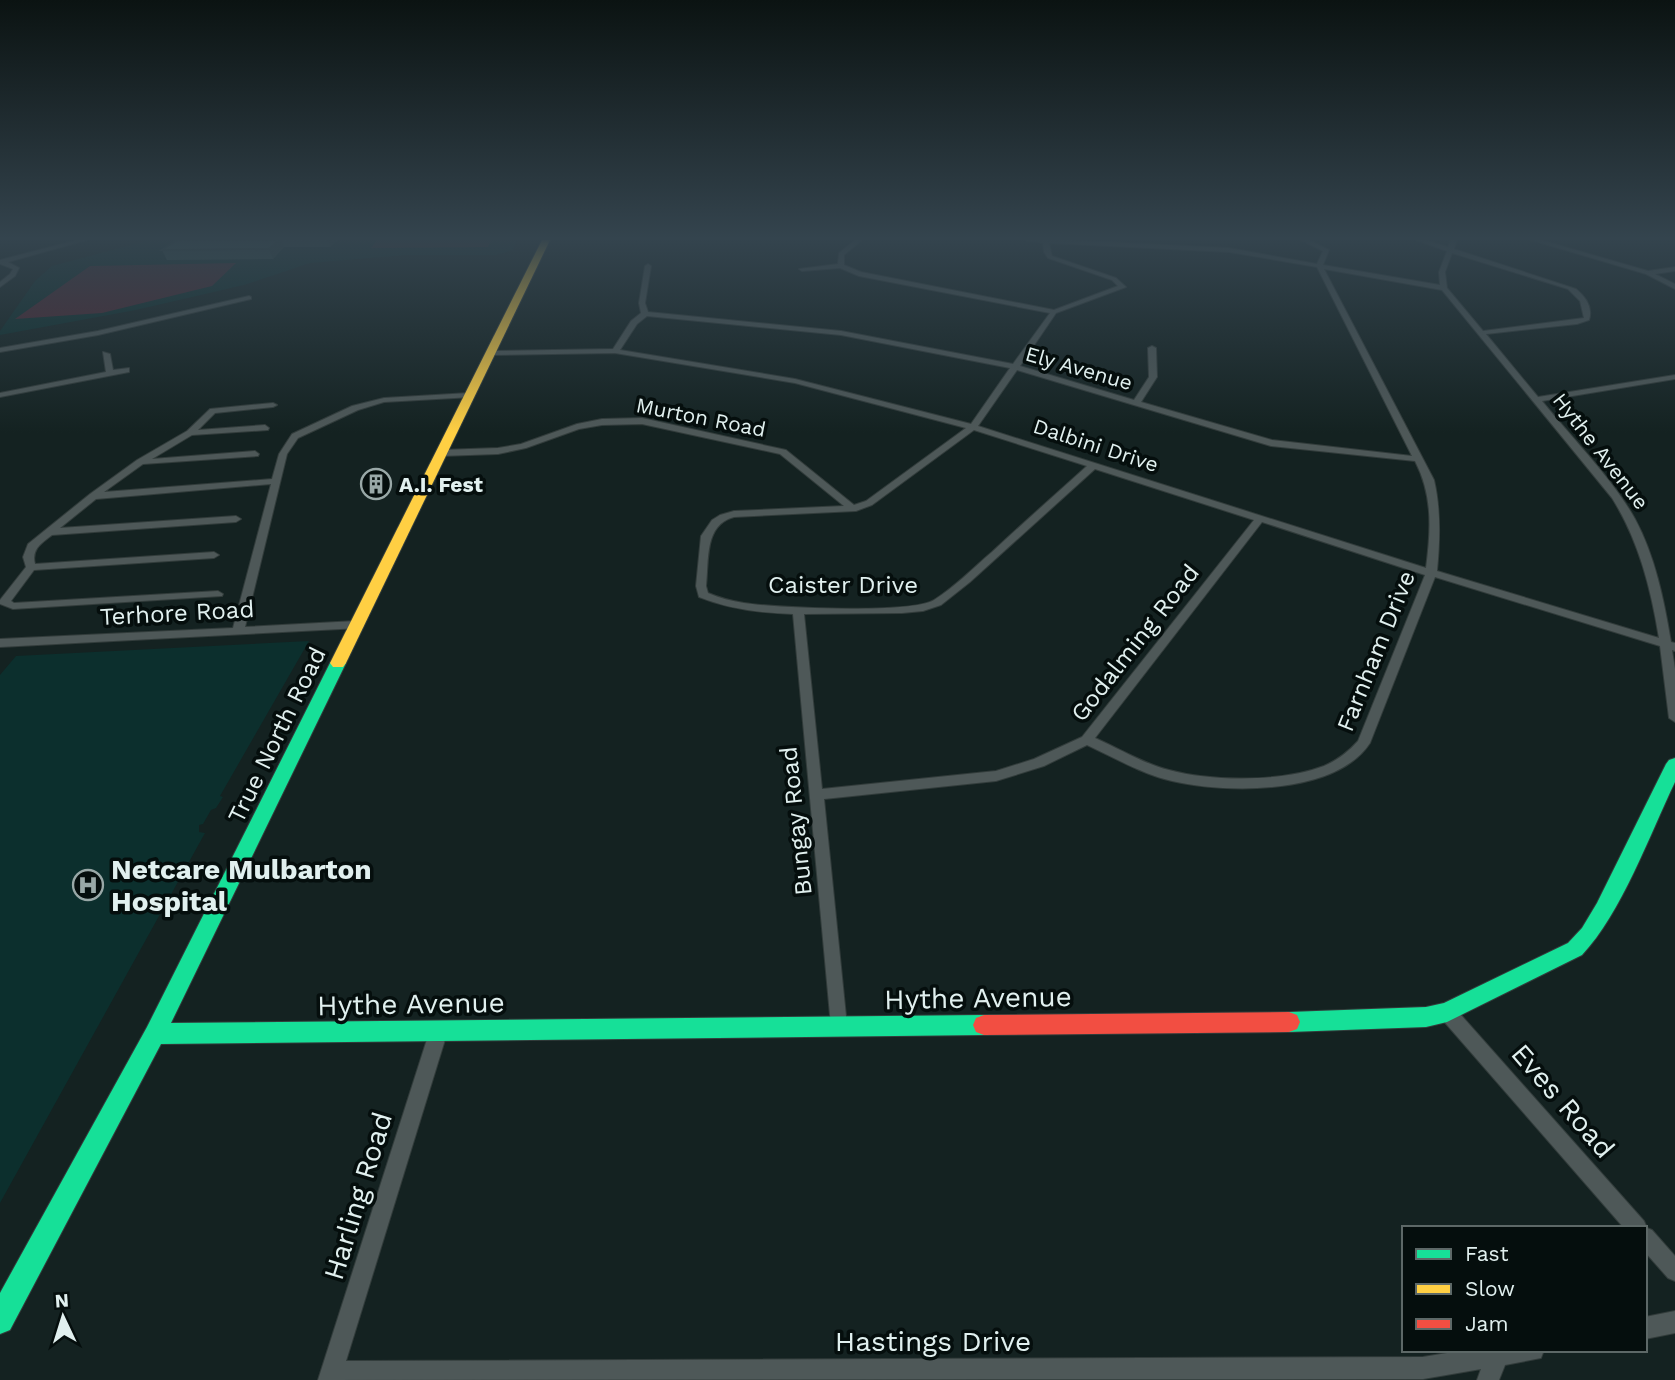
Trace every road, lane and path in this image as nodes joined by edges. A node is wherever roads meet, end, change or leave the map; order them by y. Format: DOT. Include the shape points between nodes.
graph roads {
  1 [pos="221,304"];
  2 [pos="515,304"];
  3 [pos="642,304"];
  4 [pos="1015,304"];
  5 [pos="1076,304"];
  6 [pos="1338,304"];
  7 [pos="1457,304"];
  8 [pos="1584,304"];
  9 [pos="1054,312"];
  10 [pos="645,314"];
  11 [pos="1480,333"];
  12 [pos="1152,348"];
  13 [pos="0,350"];
  14 [pos="615,351"];
  15 [pos="491,353"];
  16 [pos="106,354"];
  17 [pos="1015,367"];
  18 [pos="126,370"];
  19 [pos="110,373"];
  20 [pos="1675,377"];
  21 [pos="0,395"];
  22 [pos="469,395"];
  23 [pos="1535,400"];
  24 [pos="1136,403"];
  25 [pos="273,405"];
  26 [pos="973,427"];
  27 [pos="265,428"];
  28 [pos="190,433"];
  29 [pos="441,453"];
  30 [pos="255,454"];
  31 [pos="1417,459"];
  32 [pos="140,462"];
  33 [pos="1094,465"];
  34 [pos="277,481"];
  35 [pos="93,496"];
  36 [pos="853,509"];
  37 [pos="1260,518"];
  38 [pos="236,519"];
  39 [pos="48,532"];
  40 [pos="214,555"];
  41 [pos="31,567"];
  42 [pos="1431,573"];
  43 [pos="218,594"];
  44 [pos="798,611"];
  45 [pos="356,625"];
  46 [pos="238,631"];
  47 [pos="0,643"];
  48 [pos="1671,646"];
  49 [pos="1675,718"];
  50 [pos="1087,740"];
  51 [pos="1675,764"];
  52 [pos="816,795"];
  53 [pos="1447,1012"];
  54 [pos="839,1026"];
  55 [pos="439,1029"];
  56 [pos="155,1034"];
  57 [pos="1635,1226"];
  58 [pos="1647,1239"];
  59 [pos="1675,1271"];
  60 [pos="0,1320"];
  61 [pos="1675,1322"];
  62 [pos="1647,1328"];
  63 [pos="1524,1352"];
  64 [pos="1497,1358"];
  65 [pos="1425,1374"];
  66 [pos="330,1376"];
  67 [pos="750,1376"];
  68 [pos="1488,1380"];
  1 -- 13 [label="street"];
  2 -- 15 [label="main road, True North Road"];
  3 -- 10 [label="street"];
  4 -- 9 [label="street"];
  5 -- 9 [label="street"];
  6 -- 31 [label="street, Farnham Drive"];
  7 -- 11 [label="street, Hythe Avenue"];
  8 -- 11 [label="street" via="1587,319 1577,322"];
  9 -- 17 [label="street"];
  10 -- 14 [label="street"];
  10 -- 17 [label="street, Ely Avenue" via="819,330"];
  11 -- 23 [label="street, Hythe Avenue"];
  12 -- 24 [label="street" via="1153,377"];
  14 -- 15 [label="street, Dalbini Drive"];
  14 -- 26 [label="street, Dalbini Drive" via="794,380"];
  15 -- 22 [label="main road, True North Road"];
  16 -- 19 [label="street"];
  17 -- 24 [label="street, Ely Avenue"];
  17 -- 26 [label="street"];
  18 -- 19 [label="street"];
  19 -- 21 [label="street"];
  20 -- 23 [label="street"];
  22 -- 29 [label="main road, True North Road"];
  22 -- 34 [label="street" via="384,400 309,428 288,443"];
  23 -- 48 [label="street, Hythe Avenue" via="1633,522"];
  24 -- 31 [label="street, Ely Avenue" via="1271,443"];
  25 -- 28 [label="street" via="219,408"];
  26 -- 33 [label="street, Dalbini Drive"];
  26 -- 36 [label="street" via="880,497"];
  27 -- 28 [label="street"];
  28 -- 32 [label="street"];
  29 -- 36 [label="street, Murton Road" via="498,451 577,427 642,421 783,452"];
  29 -- 45 [label="main road, True North Road"];
  30 -- 32 [label="street"];
  31 -- 42 [label="street, Farnham Drive" via="1435,500"];
  32 -- 35 [label="street"];
  33 -- 37 [label="street, Dalbini Drive"];
  33 -- 44 [label="street, Caister Drive" via="937,603 906,609"];
  34 -- 35 [label="street"];
  34 -- 46 [label="street"];
  35 -- 39 [label="street"];
  36 -- 44 [label="street, Caister Drive" via="734,514 715,522 706,536 703,595 737,605"];
  37 -- 42 [label="street, Dalbini Drive"];
  37 -- 50 [label="street, Godalming Road"];
  38 -- 39 [label="street"];
  39 -- 41 [label="street" via="33,546 28,557"];
  40 -- 41 [label="street"];
  41 -- 43 [label="street" via="5,598 6,605"];
  42 -- 48 [label="street, Dalbini Drive"];
  42 -- 50 [label="street, Farnham Drive" via="1364,743 1340,766 1282,779 1201,781 1168,775"];
  44 -- 52 [label="street, Bungay Road"];
  45 -- 46 [label="street, Terhore Road"];
  45 -- 56 [label="main road, True North Road"];
  46 -- 47 [label="street, Terhore Road"];
  48 -- 49 [label="street, Hythe Avenue"];
  50 -- 52 [label="street, Godalming Road" via="1039,763 996,776"];
  51 -- 53 [label="main road, Hythe Avenue" via="1589,934 1567,953"];
  52 -- 54 [label="street, Bungay Road"];
  53 -- 54 [label="main road, Hythe Avenue" via="1390,1020"];
  53 -- 57 [label="street, Eves Road"];
  54 -- 55 [label="main road, Hythe Avenue"];
  55 -- 56 [label="main road, Hythe Avenue"];
  55 -- 66 [label="street, Harling Road"];
  56 -- 60 [label="main road, True North Road"];
  58 -- 59 [label="street"];
  61 -- 62 [label="street"];
  63 -- 64 [label="street, Hastings Drive"];
  64 -- 65 [label="street, Hastings Drive"];
  64 -- 68 [label="street"];
  65 -- 67 [label="street, Hastings Drive"];
  66 -- 67 [label="street, Hastings Drive"];
}
